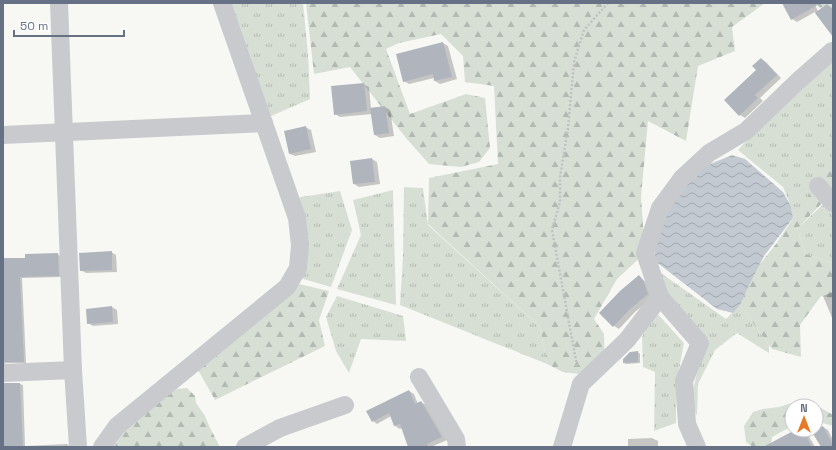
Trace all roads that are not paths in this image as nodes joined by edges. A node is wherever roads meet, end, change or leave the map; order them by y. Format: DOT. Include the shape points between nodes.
graph roads {
  1 [pos="59,3"];
  2 [pos="222,3"];
  3 [pos="833,54"];
  4 [pos="264,123"];
  5 [pos="64,133"];
  6 [pos="3,135"];
  7 [pos="818,186"];
  8 [pos="833,203"];
  9 [pos="660,296"];
  10 [pos="73,370"];
  11 [pos="3,373"];
  12 [pos="419,377"];
  13 [pos="345,406"];
  14 [pos="78,447"];
  15 [pos="102,447"];
  16 [pos="245,447"];
  17 [pos="457,447"];
  18 [pos="562,447"];
  19 [pos="697,447"];
  1 -- 5 [label="street"];
  2 -- 4 [label="street"];
  3 -- 9 [label="street" via="832,51 746,131 709,153 682,178 660,208 645,253"];
  4 -- 5 [label="street"];
  4 -- 15 [label="street" via="297,218 300,245 298,268 287,287 117,426"];
  5 -- 6 [label="street"];
  5 -- 10 [label="street"];
  7 -- 8 [label="street"];
  9 -- 18 [label="street" via="627,340 581,384"];
  9 -- 19 [label="street" via="700,343 684,381 686,424"];
  10 -- 11 [label="street"];
  10 -- 14 [label="street"];
  12 -- 17 [label="street" via="456,439"];
  13 -- 16 [label="street" via="280,428"];
}
